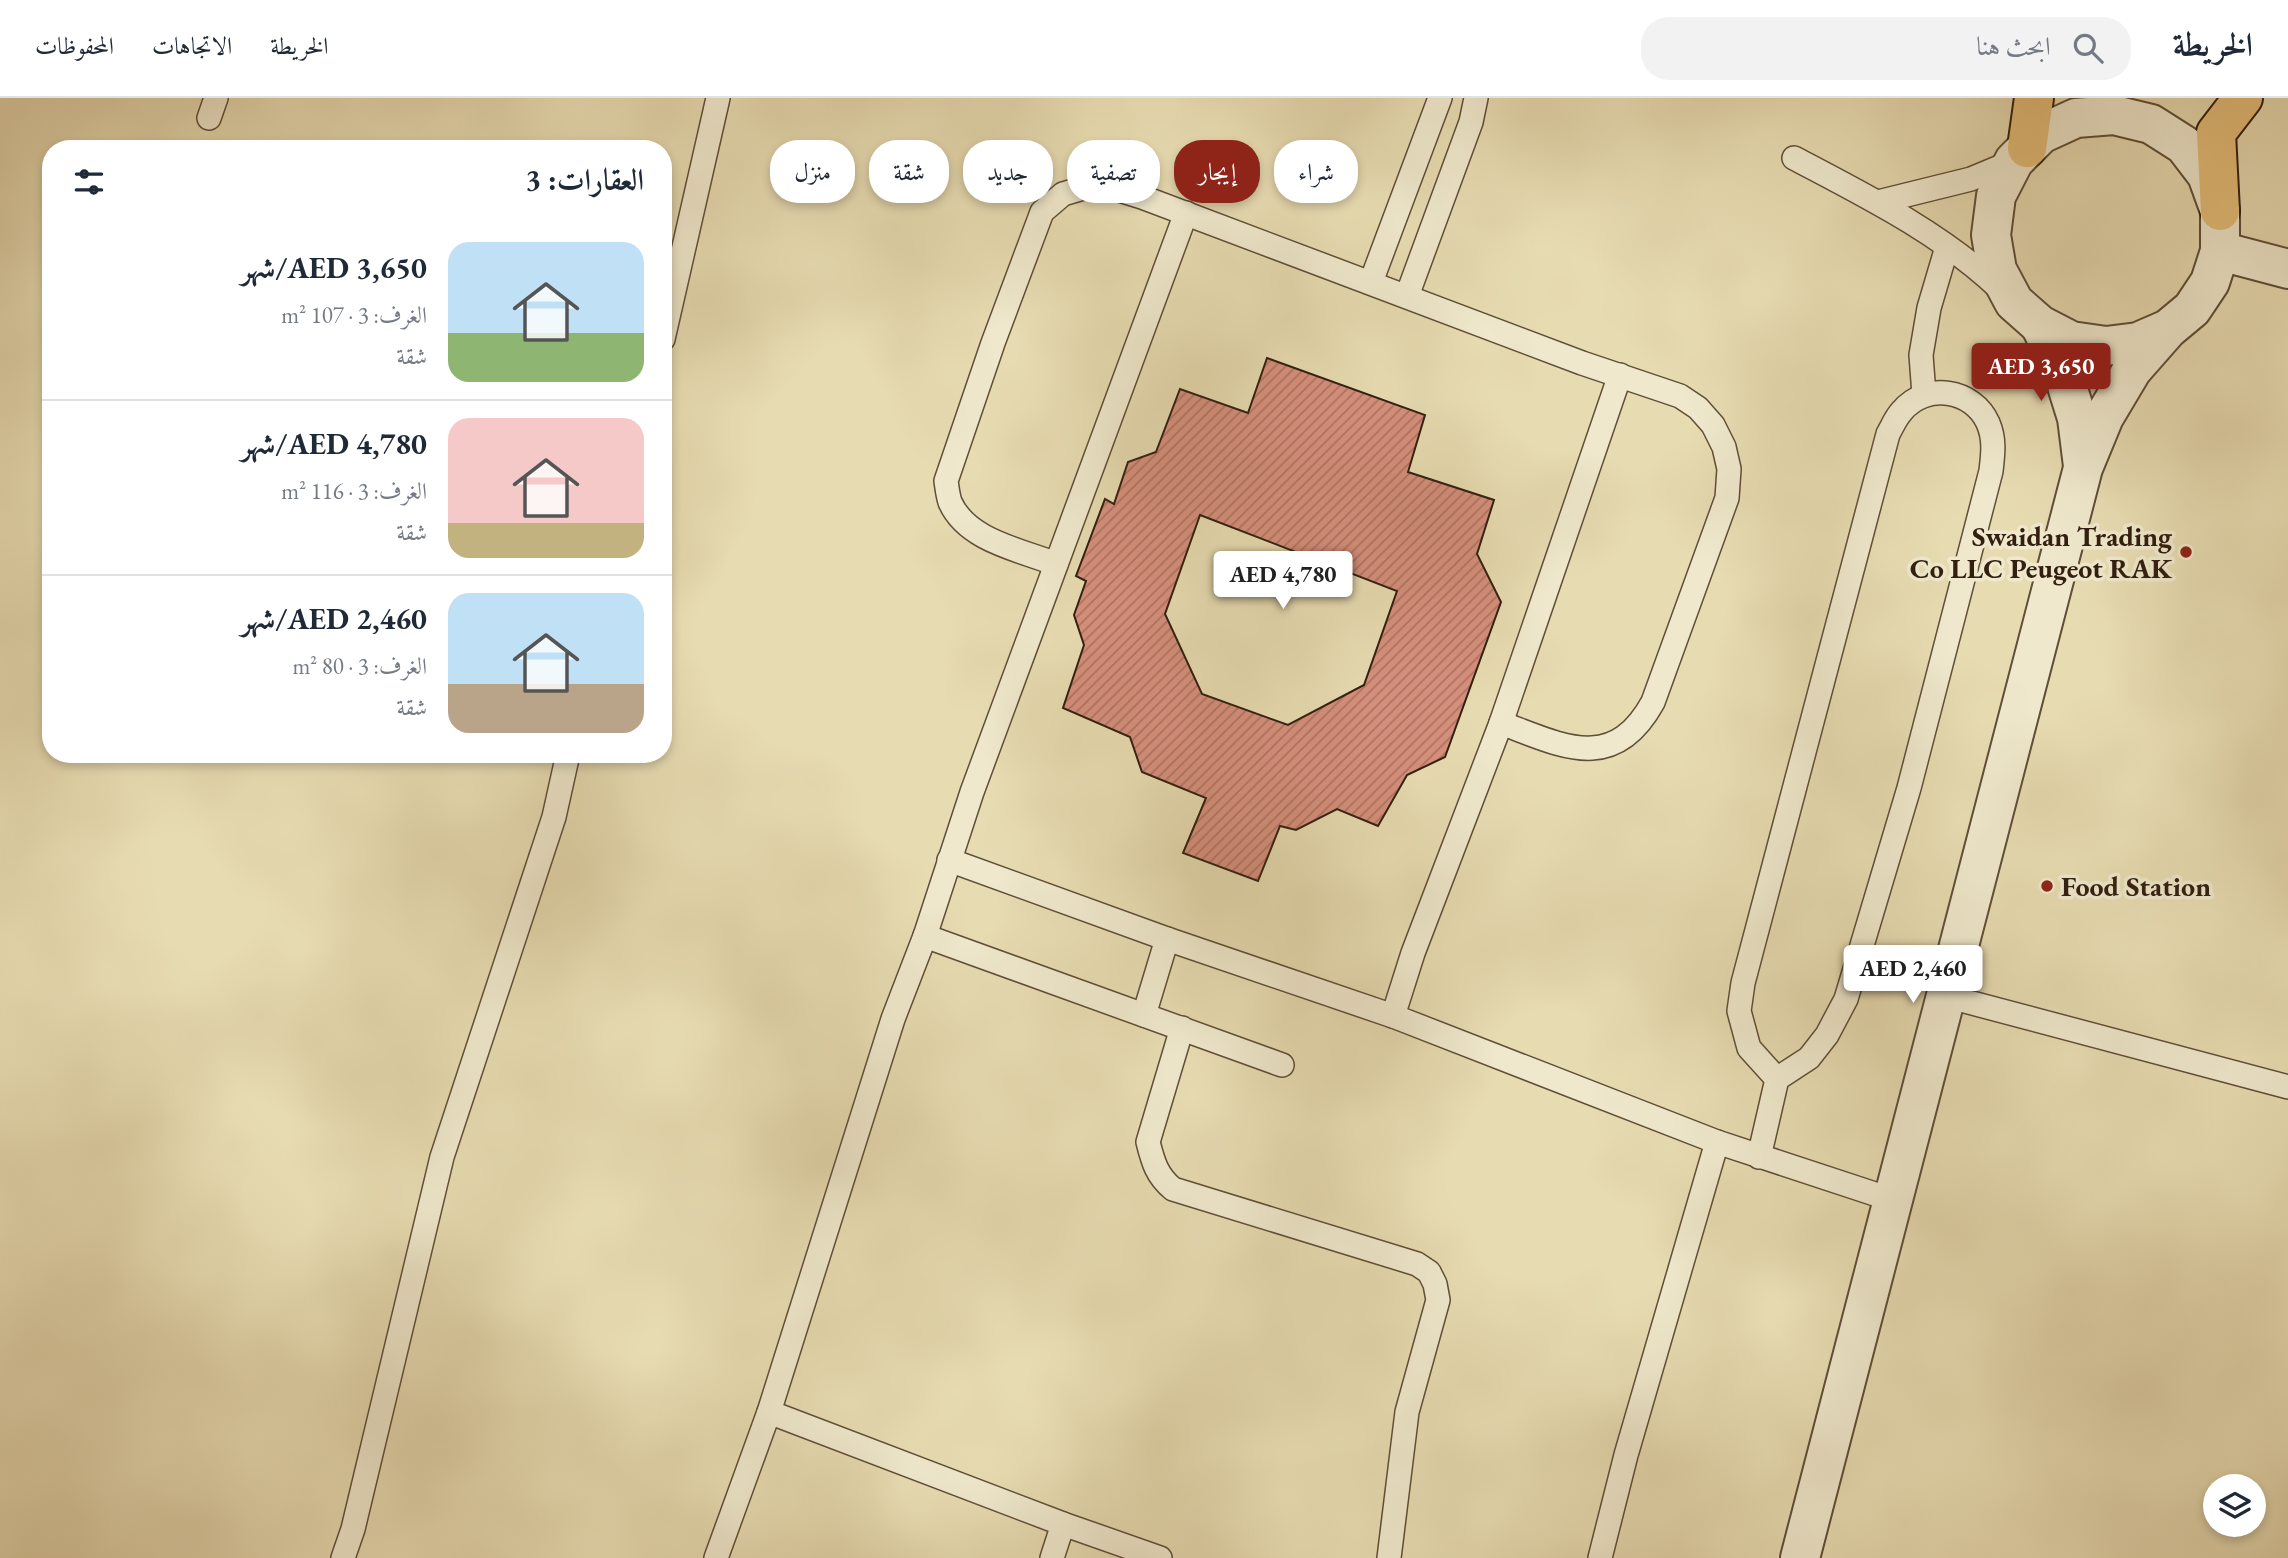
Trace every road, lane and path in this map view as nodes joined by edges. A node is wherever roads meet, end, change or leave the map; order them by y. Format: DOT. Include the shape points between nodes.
graph roads {
  1 [pos="718,98"];
  2 [pos="1440,98"];
  3 [pos="1476,98"];
  4 [pos="2034,98"];
  5 [pos="2243,98"];
  6 [pos="2020,154"];
  7 [pos="1794,158"];
  8 [pos="1878,202"];
  9 [pos="2220,211"];
  10 [pos="1186,212"];
  11 [pos="1947,247"];
  12 [pos="2220,251"];
  13 [pos="2288,269"];
  14 [pos="1371,282"];
  15 [pos="1407,296"];
  16 [pos="672,299"];
  17 [pos="2027,313"];
  18 [pos="2168,329"];
  19 [pos="1620,375"];
  20 [pos="1924,395"];
  21 [pos="2083,468"];
  22 [pos="1056,564"];
  23 [pos="1501,723"];
  24 [pos="566,763"];
  25 [pos="949,860"];
  26 [pos="925,936"];
  27 [pos="1167,939"];
  28 [pos="1946,996"];
  29 [pos="1144,1014"];
  30 [pos="1393,1016"];
  31 [pos="1182,1028"];
  32 [pos="1282,1065"];
  33 [pos="1777,1079"];
  34 [pos="2288,1087"];
  35 [pos="1717,1142"];
  36 [pos="1759,1157"];
  37 [pos="1893,1200"];
  38 [pos="769,1412"];
  39 [pos="1063,1524"];
  40 [pos="343,1558"];
  41 [pos="716,1558"];
  42 [pos="1052,1558"];
  43 [pos="1160,1558"];
  44 [pos="1389,1558"];
  45 [pos="1600,1558"];
  46 [pos="1800,1558"];
  1 -- 16 [label="lane"];
  2 -- 14 [label="lane"];
  3 -- 15 [label="lane"];
  4 -- 6 [label="highway"];
  5 -- 9 [label="highway" via="2216,133"];
  6 -- 8 [label="lane" via="1971,179"];
  6 -- 9 [label="street" via="2041,134 2076,118 2114,115 2151,124 2184,145 2207,175"];
  6 -- 17 [label="street" via="1996,196 1991,235 1997,270"];
  7 -- 8 [label="lane"];
  8 -- 11 [label="lane"];
  9 -- 12 [label="street"];
  10 -- 14 [label="lane"];
  10 -- 22 [label="lane"];
  10 -- 22 [label="lane" via="1113,188 1090,186 1063,194 1042,212 998,330 946,481 950,502 964,524 994,541"];
  11 -- 17 [label="lane" via="1983,272"];
  11 -- 20 [label="lane" via="1921,355"];
  12 -- 13 [label="street"];
  12 -- 18 [label="street" via="2210,282 2192,309"];
  14 -- 15 [label="lane"];
  15 -- 19 [label="lane"];
  17 -- 18 [label="street" via="2071,341 2106,346 2138,342"];
  17 -- 21 [label="street" via="2062,370 2077,418"];
  18 -- 21 [label="street" via="2132,370 2104,417"];
  19 -- 23 [label="lane"];
  19 -- 23 [label="lane" via="1681,396 1713,425 1729,469 1727,498 1643,721 1614,743 1596,748 1571,748"];
  20 -- 33 [label="lane" via="1902,410 1888,434 1743,983 1739,1011 1749,1048"];
  20 -- 33 [label="lane" via="1944,392 1979,408 1994,445 1991,471 1909,788 1846,999 1810,1058"];
  21 -- 28 [label="street"];
  22 -- 25 [label="lane"];
  23 -- 30 [label="lane"];
  24 -- 40 [label="lane" via="554,817 442,1157"];
  25 -- 26 [label="lane"];
  25 -- 27 [label="lane"];
  26 -- 29 [label="lane"];
  26 -- 38 [label="lane" via="888,1032"];
  27 -- 29 [label="lane"];
  27 -- 30 [label="lane"];
  28 -- 34 [label="lane"];
  28 -- 37 [label="street"];
  29 -- 31 [label="lane"];
  30 -- 35 [label="lane"];
  31 -- 32 [label="lane"];
  31 -- 44 [label="lane" via="1148,1143 1161,1179 1173,1189 1417,1264 1436,1284 1435,1316 1406,1412"];
  33 -- 36 [label="lane"];
  35 -- 36 [label="lane"];
  35 -- 45 [label="lane"];
  36 -- 37 [label="lane"];
  37 -- 46 [label="street"];
  38 -- 39 [label="lane"];
  38 -- 41 [label="lane"];
  39 -- 42 [label="lane"];
  39 -- 43 [label="lane"];
}
